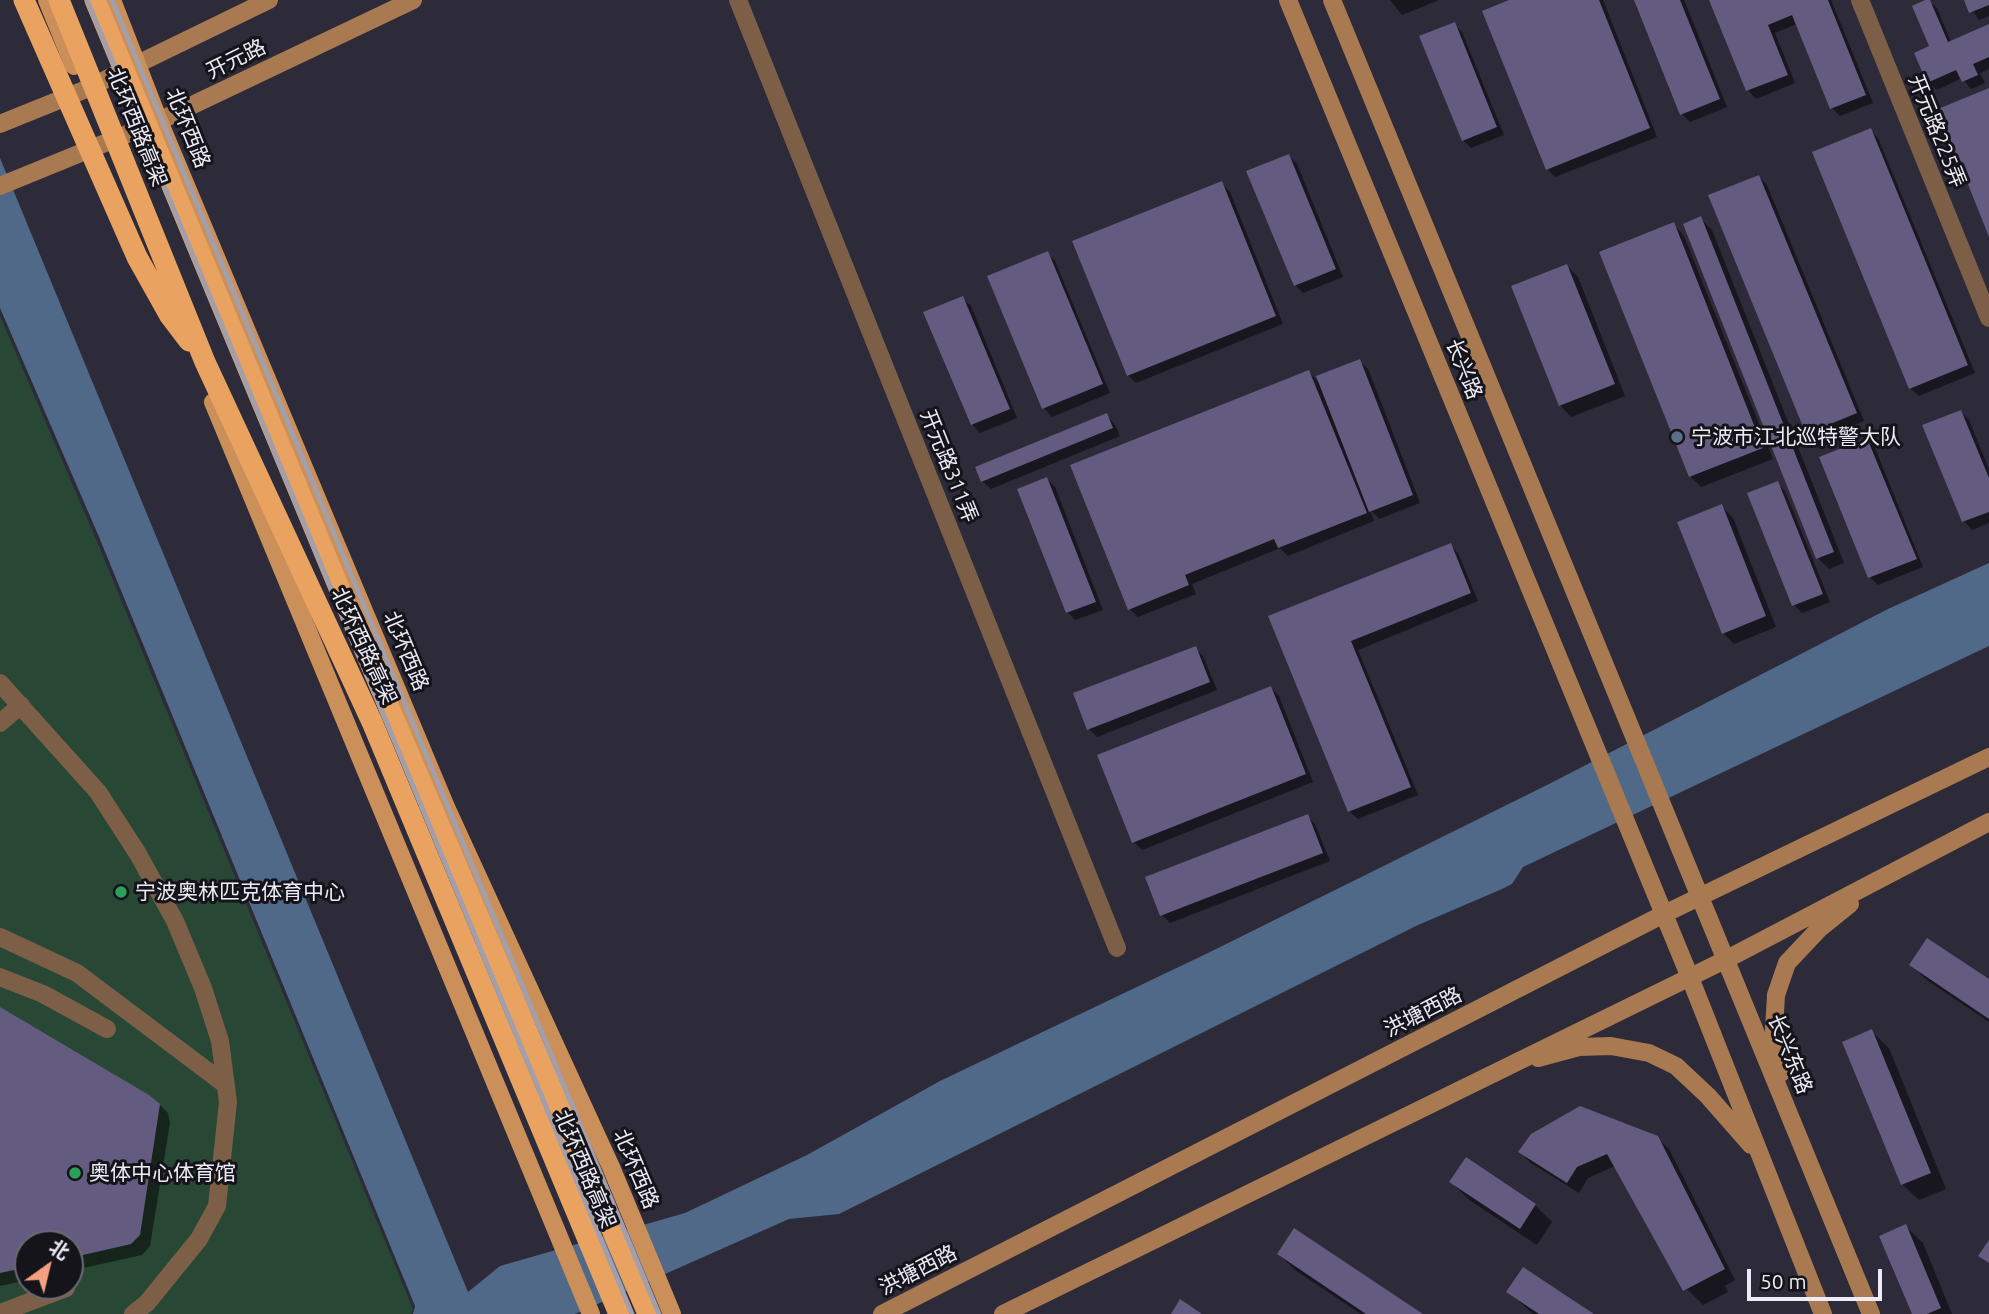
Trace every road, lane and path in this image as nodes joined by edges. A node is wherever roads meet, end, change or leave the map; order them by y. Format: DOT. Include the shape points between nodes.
graph roads {
  1 [pos="24,0"];
  2 [pos="47,0"];
  3 [pos="59,0"];
  4 [pos="95,0"];
  5 [pos="112,0"];
  6 [pos="269,0"];
  7 [pos="412,0"];
  8 [pos="738,0"];
  9 [pos="1288,0"];
  10 [pos="1332,0"];
  11 [pos="1860,0"];
  12 [pos="138,64"];
  13 [pos="85,90"];
  14 [pos="159,121"];
  15 [pos="0,124"];
  16 [pos="107,144"];
  17 [pos="0,186"];
  18 [pos="1989,318"];
  19 [pos="205,362"];
  20 [pos="0,683"];
  21 [pos="21,705"];
  22 [pos="0,723"];
  23 [pos="1989,757"];
  24 [pos="1667,811"];
  25 [pos="1989,822"];
  26 [pos="1883,877"];
  27 [pos="1702,897"];
  28 [pos="1664,914"];
  29 [pos="0,937"];
  30 [pos="1117,948"];
  31 [pos="1727,959"];
  32 [pos="1689,975"];
  33 [pos="0,977"];
  34 [pos="107,1028"];
  35 [pos="1494,1071"];
  36 [pos="226,1085"];
  37 [pos="1787,1106"];
  38 [pos="1760,1155"];
  39 [pos="33,1300"];
  40 [pos="0,1313"];
  41 [pos="133,1314"];
  42 [pos="591,1314"];
  43 [pos="619,1314"];
  44 [pos="648,1314"];
  45 [pos="672,1314"];
  46 [pos="882,1314"];
  47 [pos="1003,1314"];
  48 [pos="1823,1314"];
  49 [pos="1871,1314"];
  1 -- 19 [label="highway" via="137,257 170,316"];
  2 -- 13 [label="main road"];
  3 -- 19 [label="highway, 北环西路高架"];
  4 -- 44 [label="highway, 北环西路高架" via="376,677"];
  5 -- 12 [label="main road, 北环西路"];
  6 -- 12 [label="main road, 开元路"];
  7 -- 14 [label="main road, 开元路"];
  8 -- 30 [label="street, 开元路311弄"];
  9 -- 28 [label="main road, 长兴路"];
  10 -- 24 [label="main road, 长兴路"];
  11 -- 18 [label="street, 开元路225弄"];
  12 -- 13 [label="main road, 开元路"];
  12 -- 14 [label="main road, 北环西路"];
  13 -- 15 [label="main road, 开元路"];
  13 -- 16 [label="main road"];
  14 -- 16 [label="main road, 开元路"];
  14 -- 45 [label="main road, 北环西路" via="446,807 611,1167"];
  16 -- 17 [label="main road, 开元路"];
  16 -- 42 [label="main road"];
  19 -- 43 [label="highway, 北环西路高架" via="372,722"];
  20 -- 21 [label="street"];
  21 -- 22 [label="street"];
  21 -- 36 [label="street" via="98,792 169,910 206,998 220,1041"];
  23 -- 27 [label="main road, 洪塘西路"];
  24 -- 27 [label="main road, 长兴东路"];
  25 -- 26 [label="main road"];
  26 -- 31 [label="main road"];
  26 -- 37 [label="main road" via="1819,929 1787,963 1776,995 1774,1030"];
  27 -- 28 [label="main road, 洪塘西路"];
  27 -- 31 [label="main road, 长兴东路"];
  28 -- 32 [label="main road"];
  28 -- 46 [label="main road, 洪塘西路"];
  29 -- 36 [label="street" via="77,973"];
  31 -- 32 [label="main road"];
  31 -- 37 [label="main road, 长兴东路"];
  32 -- 35 [label="main road"];
  32 -- 38 [label="main road"];
  33 -- 34 [label="street"];
  35 -- 38 [label="main road" via="1579,1047 1611,1046 1649,1053 1676,1066 1709,1096"];
  35 -- 47 [label="main road"];
  36 -- 41 [label="street" via="226,1137 217,1206 199,1239"];
  37 -- 49 [label="main road, 长兴东路"];
  38 -- 48 [label="main road"];
  39 -- 40 [label="street"];
}
